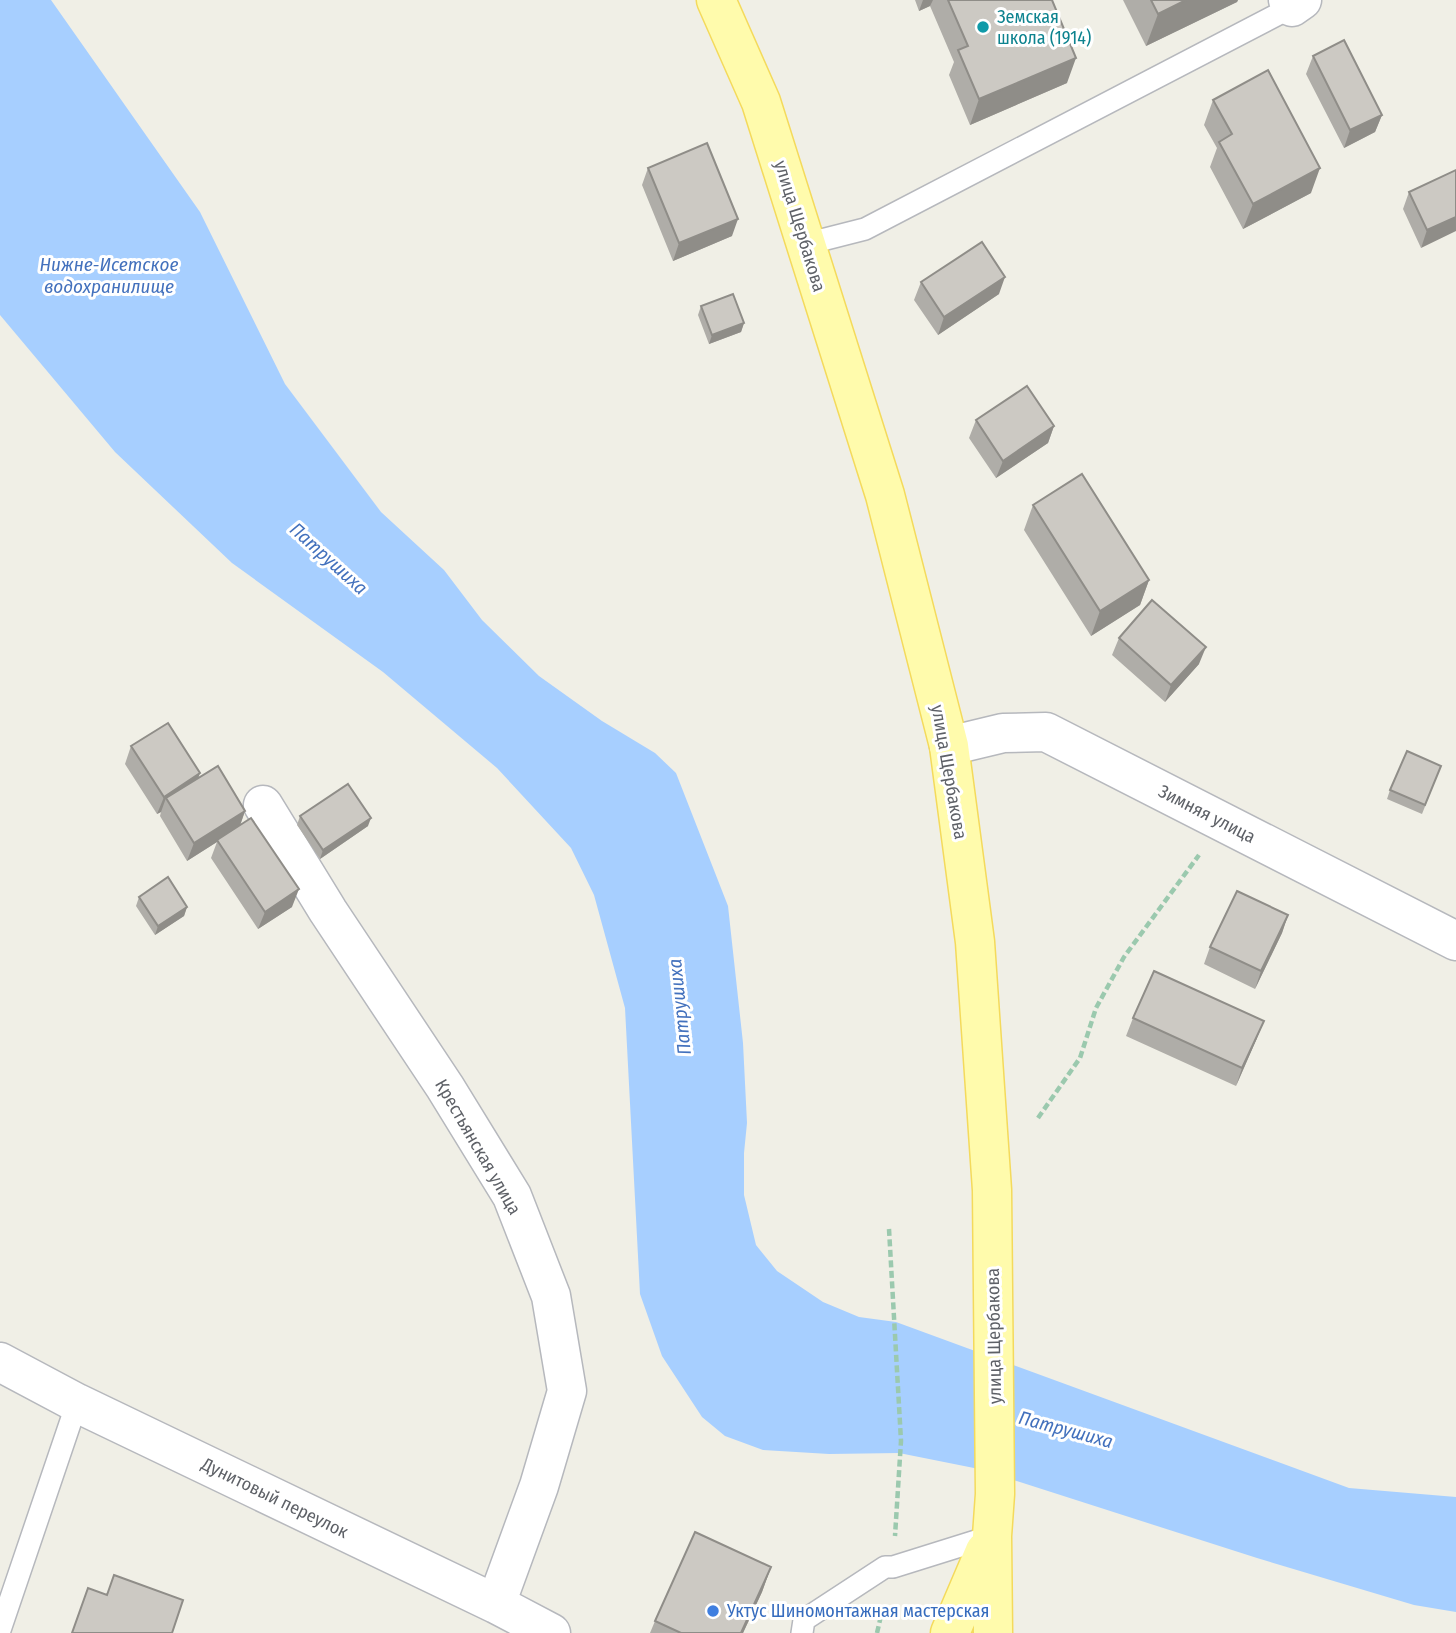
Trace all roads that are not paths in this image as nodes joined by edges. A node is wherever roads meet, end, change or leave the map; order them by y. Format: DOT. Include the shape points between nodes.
graph roads {
  1 [pos="716,0"];
  2 [pos="1294,2"];
  3 [pos="806,244"];
  4 [pos="948,746"];
  5 [pos="263,805"];
  6 [pos="1456,941"];
  7 [pos="0,1362"];
  8 [pos="76,1403"];
  9 [pos="992,1536"];
  10 [pos="496,1604"];
  11 [pos="0,1630"];
  12 [pos="551,1633"];
  13 [pos="802,1633"];
  14 [pos="950,1633"];
  15 [pos="993,1633"];
  1 -- 3 [label="main road, улица Щербакова" via="761,102"];
  2 -- 3 [label="lane" via="865,229"];
  3 -- 4 [label="main road, улица Щербакова" via="884,495"];
  4 -- 6 [label="street, Зимняя улица" via="1003,733 1046,732"];
  4 -- 9 [label="main road, улица Щербакова" via="975,942 992,1190"];
  5 -- 10 [label="street, Крестьянская улица" via="512,1196 551,1296 567,1391 540,1486"];
  7 -- 8 [label="street, Дунитовый переулок"];
  8 -- 10 [label="street, Дунитовый переулок"];
  8 -- 11 [label="lane"];
  9 -- 13 [label="lane" via="885,1567 804,1620"];
  9 -- 14 [label="main road, улица Щербакова"];
  9 -- 15 [label="main road, улица Щербакова"];
  10 -- 12 [label="street, Дунитовый переулок"];
}
